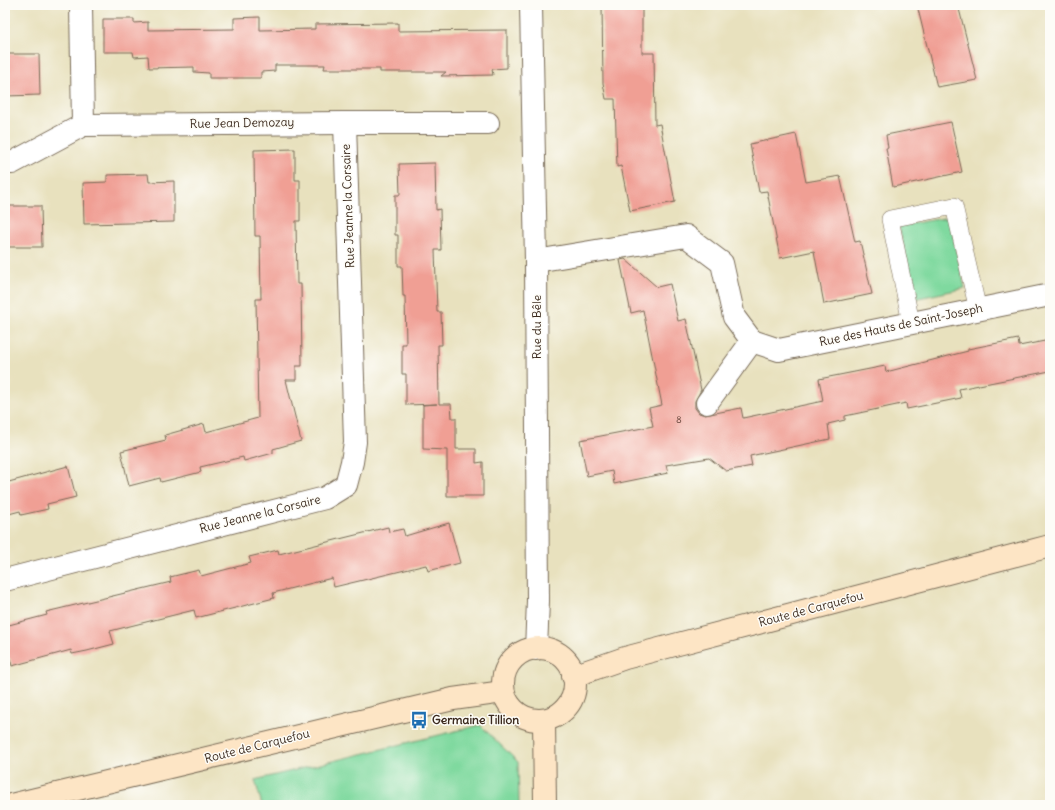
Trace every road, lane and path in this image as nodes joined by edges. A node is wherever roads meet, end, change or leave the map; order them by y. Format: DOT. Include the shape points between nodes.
graph roads {
  1 [pos="81,5"];
  2 [pos="532,5"];
  3 [pos="345,122"];
  4 [pos="488,123"];
  5 [pos="83,125"];
  6 [pos="5,163"];
  7 [pos="536,261"];
  8 [pos="1050,295"];
  9 [pos="978,310"];
  10 [pos="911,323"];
  11 [pos="752,341"];
  12 [pos="707,403"];
  13 [pos="1050,546"];
  14 [pos="5,580"];
  15 [pos="536,648"];
  16 [pos="573,676"];
  17 [pos="503,692"];
  18 [pos="544,720"];
  19 [pos="11,805"];
  20 [pos="545,805"];
  1 -- 5 [label="street"];
  2 -- 7 [label="street, Rue du Bêle"];
  3 -- 4 [label="street, Rue Jean Demozay"];
  3 -- 5 [label="street, Rue Jean Demozay"];
  3 -- 14 [label="street, Rue Jeanne la Corsaire" via="355,442 346,485 325,498"];
  5 -- 6 [label="street, Rue Jean Demozay" via="12,163"];
  7 -- 11 [label="street" via="686,236 722,263 734,317"];
  7 -- 15 [label="street, Rue du Bêle"];
  8 -- 9 [label="street, Rue des Hauts de Saint-Joseph"];
  9 -- 10 [label="street, Rue des Hauts de Saint-Joseph"];
  9 -- 10 [label="lane" via="954,206 890,219"];
  10 -- 11 [label="street, Rue des Hauts de Saint-Joseph" via="779,350"];
  11 -- 12 [label="street"];
  13 -- 16 [label="main road, Route de Carquefou" via="625,658"];
  15 -- 16 [label="main road" via="560,655 569,664"];
  15 -- 17 [label="main road" via="519,654 506,668"];
  16 -- 18 [label="main road" via="572,697 566,707 558,715"];
  17 -- 18 [label="main road" via="515,712 525,718"];
  17 -- 19 [label="main road, Route de Carquefou" via="453,699"];
  18 -- 20 [label="main road"];
}
